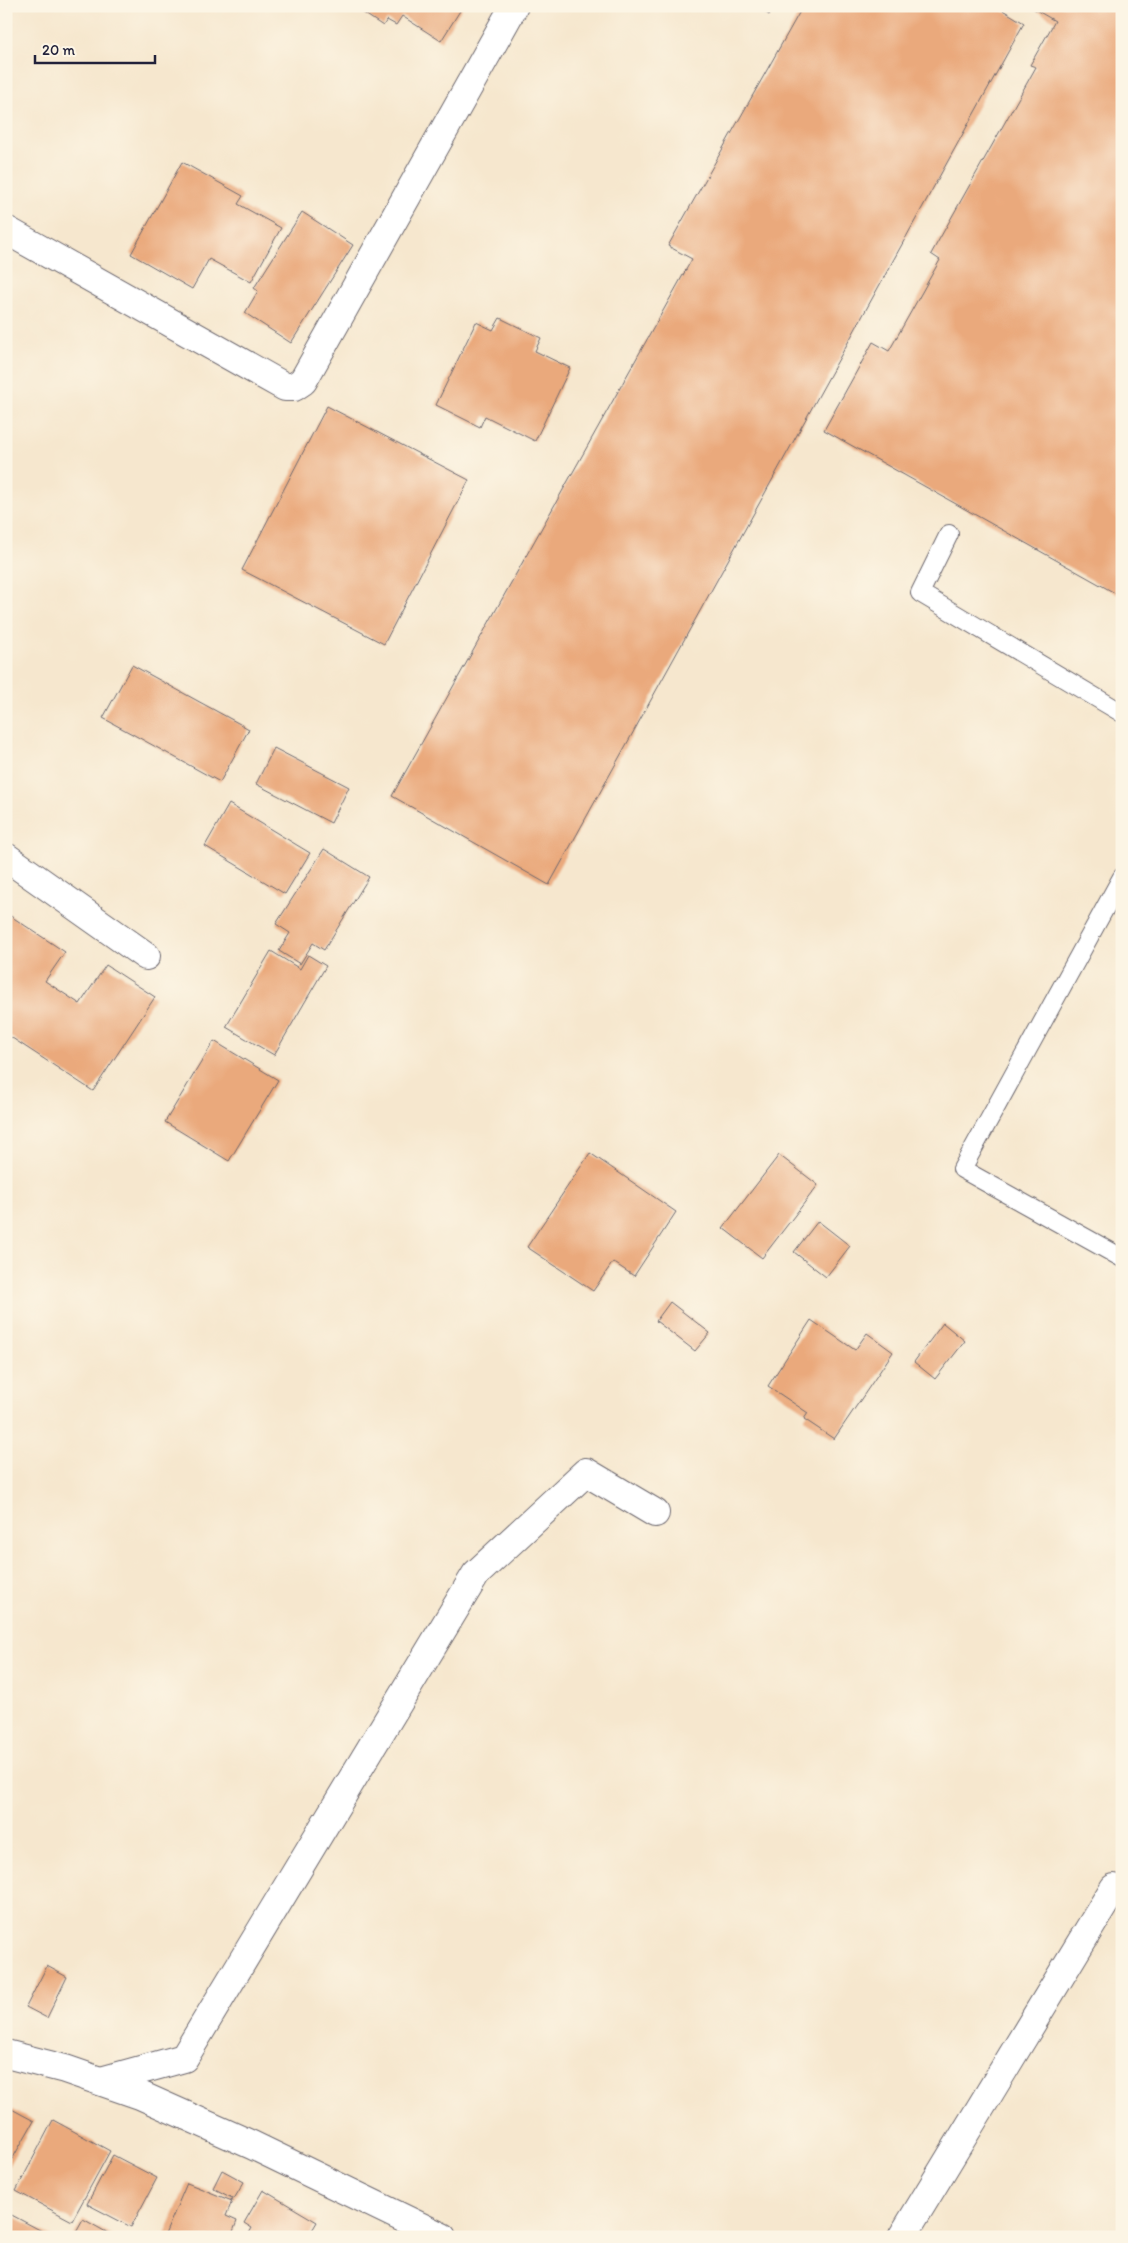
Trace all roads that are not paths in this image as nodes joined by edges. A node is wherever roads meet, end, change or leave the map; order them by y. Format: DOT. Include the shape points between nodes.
graph roads {
  1 [pos="514,6"];
  2 [pos="6,230"];
  3 [pos="949,534"];
  4 [pos="1122,713"];
  5 [pos="6,857"];
  6 [pos="1122,877"];
  7 [pos="146,956"];
  8 [pos="1122,1258"];
  9 [pos="655,1513"];
  10 [pos="1118,1889"];
  11 [pos="6,2054"];
  12 [pos="101,2081"];
  13 [pos="442,2237"];
  14 [pos="902,2237"];
  1 -- 2 [label="street" via="303,381 294,387 285,387"];
  3 -- 4 [label="lane" via="920,594"];
  5 -- 7 [label="street"];
  6 -- 8 [label="lane" via="962,1169"];
  9 -- 12 [label="street" via="586,1472 476,1574 184,2058"];
  10 -- 14 [label="street"];
  11 -- 12 [label="street" via="66,2068"];
  12 -- 13 [label="street" via="252,2145"];
}
